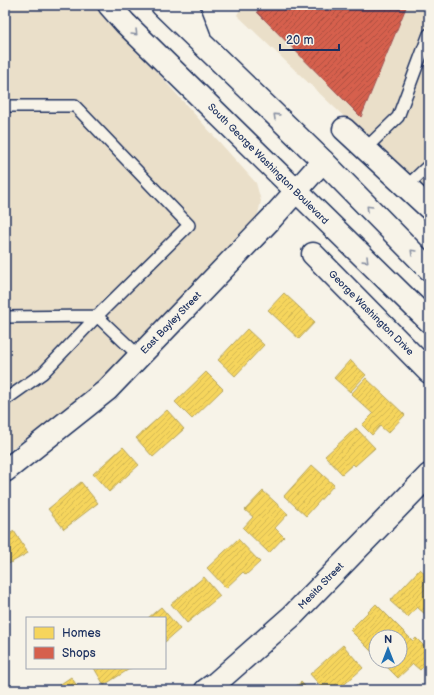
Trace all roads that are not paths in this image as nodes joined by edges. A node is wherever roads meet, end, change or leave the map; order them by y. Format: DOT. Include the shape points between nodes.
graph roads {
  1 [pos="108,5"];
  2 [pos="162,5"];
  3 [pos="187,5"];
  4 [pos="429,34"];
  5 [pos="201,43"];
  6 [pos="5,106"];
  7 [pos="344,129"];
  8 [pos="366,148"];
  9 [pos="323,161"];
  10 [pos="429,165"];
  11 [pos="407,186"];
  12 [pos="296,191"];
  13 [pos="429,208"];
  14 [pos="313,254"];
  15 [pos="429,269"];
  16 [pos="97,316"];
  17 [pos="5,317"];
  18 [pos="429,321"];
  19 [pos="139,356"];
  20 [pos="429,372"];
  21 [pos="5,400"];
  22 [pos="5,471"];
  23 [pos="429,475"];
  24 [pos="206,690"];
  1 -- 12 [label="street, South George Washington Boulevard, one-way"];
  2 -- 5 [label="street"];
  3 -- 5 [label="street"];
  4 -- 8 [label="lane" via="398,117"];
  9 -- 5 [label="street, one-way"];
  6 -- 16 [label="lane" via="75,106 189,225"];
  7 -- 8 [label="street"];
  8 -- 11 [label="street"];
  9 -- 12 [label="street, East Bayley Street"];
  15 -- 9 [label="street, one-way"];
  10 -- 11 [label="lane"];
  11 -- 13 [label="street"];
  12 -- 18 [label="street, South George Washington Boulevard, one-way"];
  12 -- 19 [label="street, East Bayley Street"];
  14 -- 20 [label="street, George Washington Drive"];
  16 -- 17 [label="lane"];
  16 -- 19 [label="lane"];
  16 -- 21 [label="lane" via="42,373"];
  19 -- 22 [label="street, East Bayley Street" via="107,390"];
  23 -- 24 [label="street, Mesita Street" via="293,615"];
}
